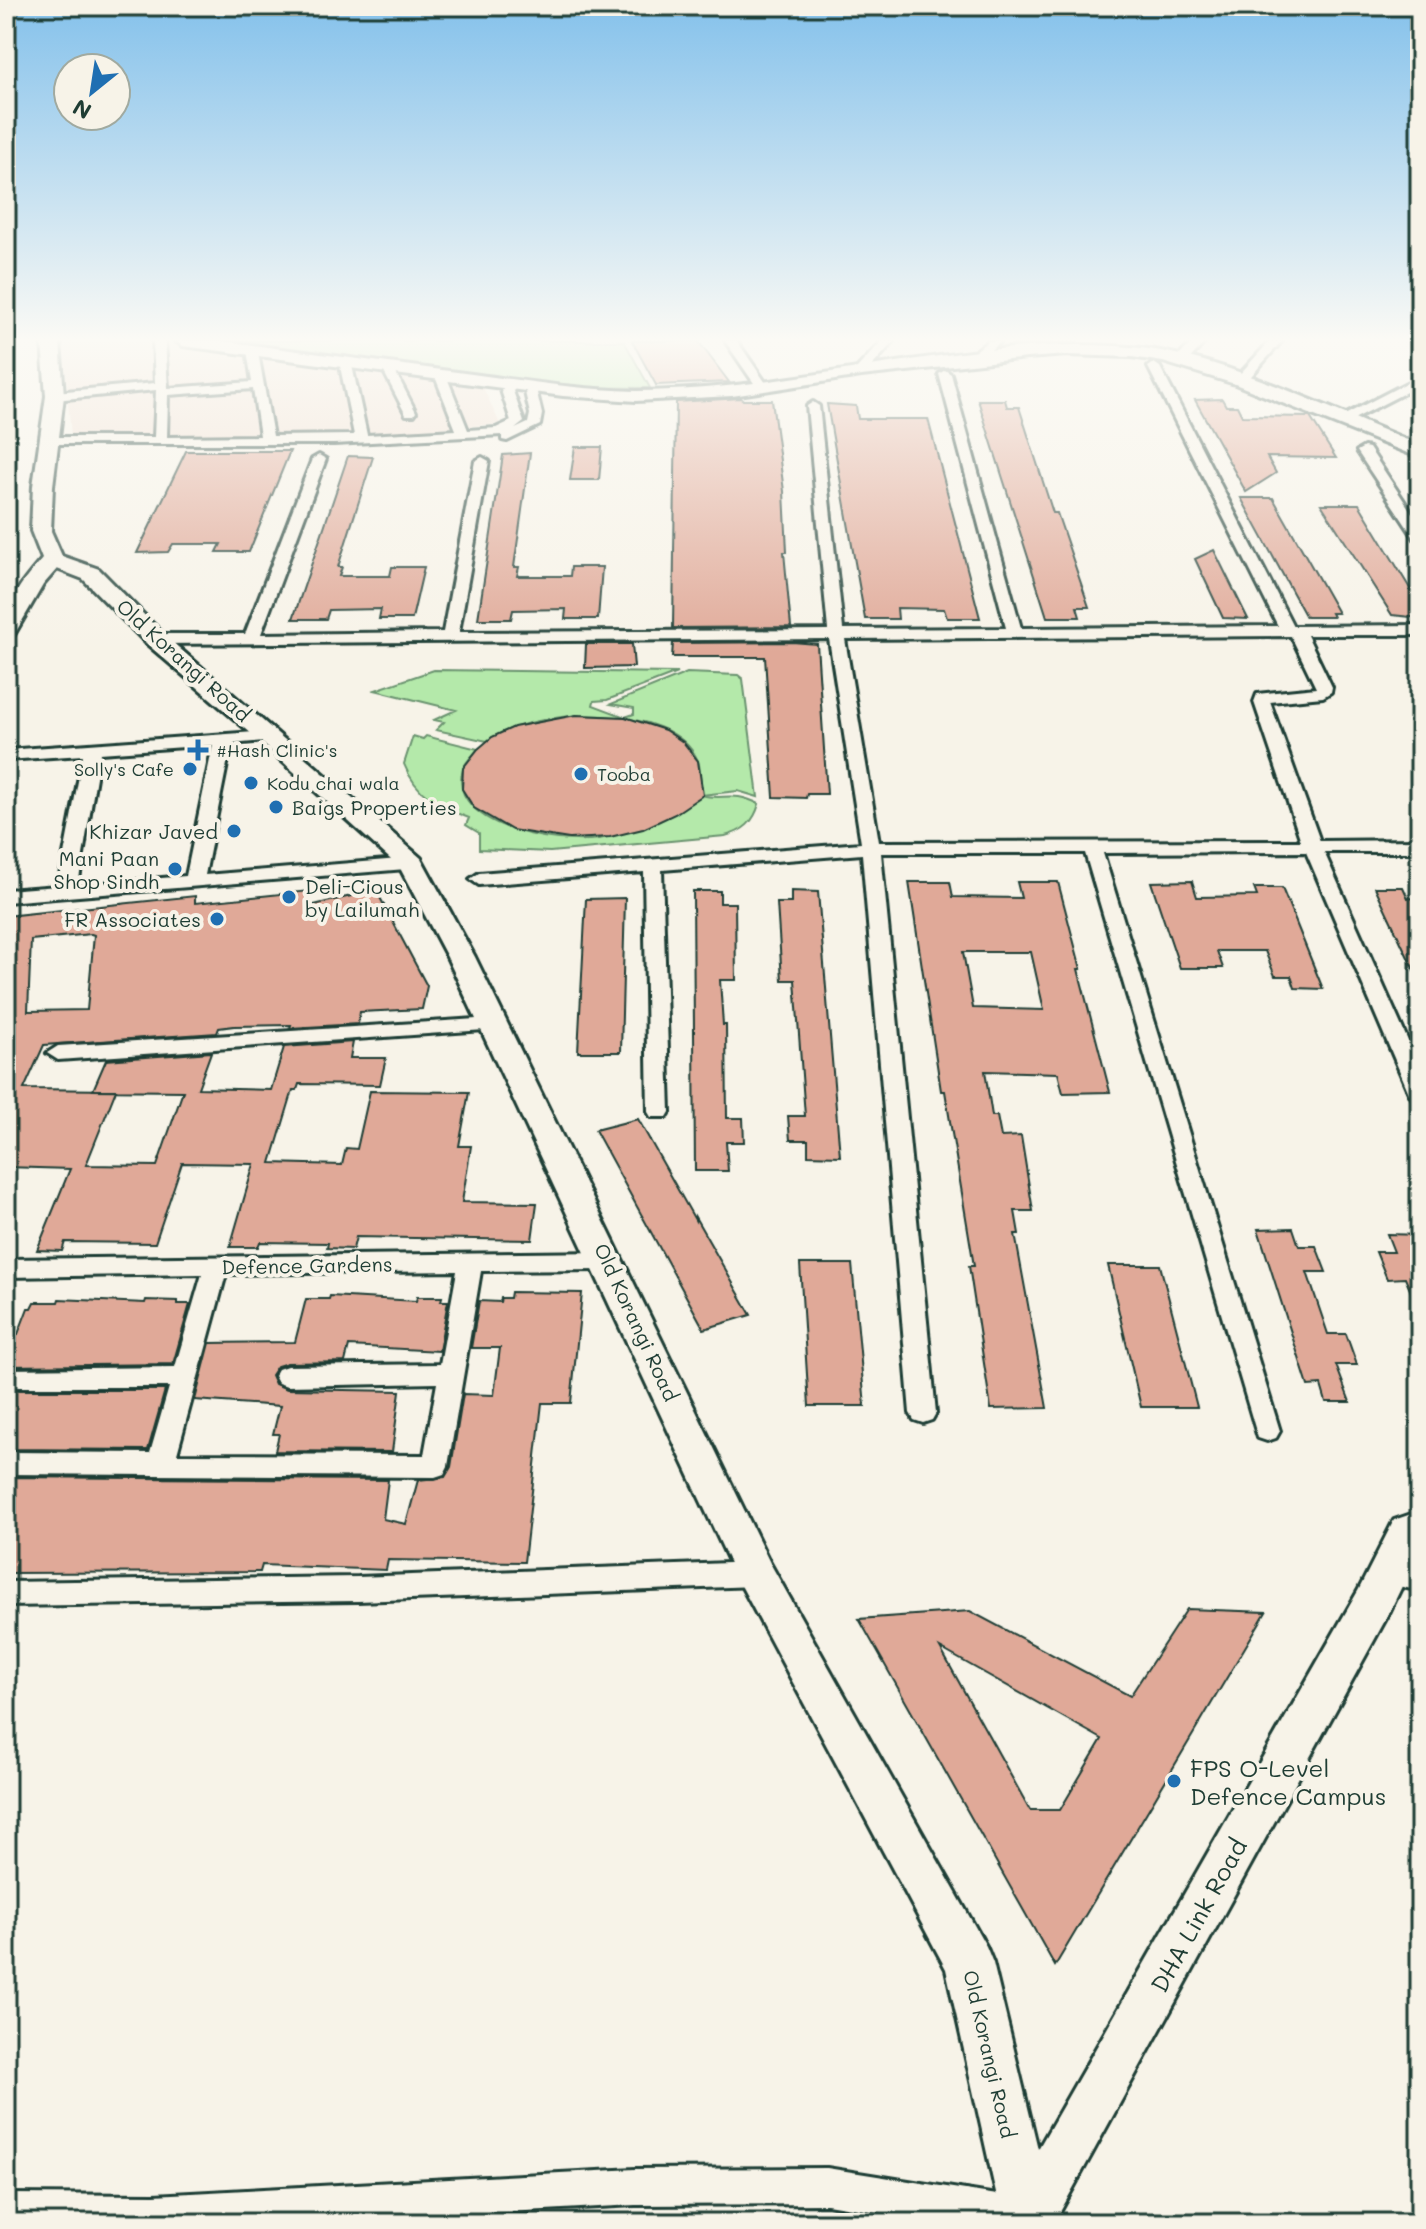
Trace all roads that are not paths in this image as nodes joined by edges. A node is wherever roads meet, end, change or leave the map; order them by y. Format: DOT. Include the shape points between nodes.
graph roads {
  1 [pos="50,445"];
  2 [pos="817,445"];
  3 [pos="964,445"];
  4 [pos="1195,445"];
  5 [pos="1364,451"];
  6 [pos="319,459"];
  7 [pos="482,461"];
  8 [pos="1420,536"];
  9 [pos="43,571"];
  10 [pos="6,630"];
  11 [pos="1420,630"];
  12 [pos="1292,631"];
  13 [pos="1015,633"];
  14 [pos="836,634"];
  15 [pos="252,637"];
  16 [pos="450,637"];
  17 [pos="155,639"];
  18 [pos="269,736"];
  19 [pos="223,739"];
  20 [pos="93,747"];
  21 [pos="6,755"];
  22 [pos="1312,845"];
  23 [pos="1092,846"];
  24 [pos="1420,846"];
  25 [pos="871,848"];
  26 [pos="411,864"];
  27 [pos="653,865"];
  28 [pos="479,879"];
  29 [pos="194,881"];
  30 [pos="67,891"];
  31 [pos="6,896"];
  32 [pos="492,1024"];
  33 [pos="58,1053"];
  34 [pos="1420,1093"];
  35 [pos="659,1112"];
  36 [pos="608,1261"];
  37 [pos="470,1263"];
  38 [pos="216,1266"];
  39 [pos="6,1268"];
  40 [pos="450,1373"];
  41 [pos="287,1376"];
  42 [pos="10,1377"];
  43 [pos="184,1377"];
  44 [pos="923,1413"];
  45 [pos="1267,1431"];
  46 [pos="6,1463"];
  47 [pos="161,1463"];
  48 [pos="1420,1527"];
  49 [pos="755,1574"];
  50 [pos="1404,1576"];
  51 [pos="6,1594"];
  52 [pos="6,2212"];
  53 [pos="1027,2221"];
  1 -- 9 [label="street" via="43,486"];
  2 -- 14 [label="street"];
  3 -- 13 [label="street"];
  4 -- 12 [label="street"];
  5 -- 8 [label="street"];
  6 -- 15 [label="street"];
  7 -- 16 [label="street"];
  9 -- 10 [label="street"];
  9 -- 17 [label="street, Old Korangi Road" via="91,574"];
  11 -- 12 [label="street"];
  12 -- 13 [label="street"];
  12 -- 22 [label="street" via="1323,692 1271,695 1262,702"];
  13 -- 14 [label="street"];
  14 -- 16 [label="street"];
  14 -- 25 [label="street"];
  15 -- 16 [label="street"];
  15 -- 17 [label="street"];
  17 -- 18 [label="street, Old Korangi Road"];
  18 -- 19 [label="street"];
  18 -- 26 [label="street, Old Korangi Road"];
  19 -- 20 [label="street"];
  19 -- 29 [label="street"];
  20 -- 21 [label="street"];
  20 -- 30 [label="street"];
  22 -- 23 [label="street"];
  22 -- 24 [label="street"];
  22 -- 34 [label="street"];
  23 -- 25 [label="street"];
  23 -- 45 [label="street"];
  25 -- 27 [label="street"];
  25 -- 44 [label="street"];
  26 -- 29 [label="street"];
  26 -- 32 [label="street, Old Korangi Road"];
  27 -- 28 [label="street"];
  27 -- 35 [label="street"];
  29 -- 30 [label="street"];
  30 -- 31 [label="street"];
  32 -- 33 [label="street"];
  32 -- 36 [label="street, Old Korangi Road"];
  36 -- 37 [label="street, Defence Gardens"];
  36 -- 49 [label="street, Old Korangi Road"];
  37 -- 38 [label="street, Defence Gardens"];
  37 -- 40 [label="street"];
  38 -- 39 [label="street, Defence Gardens"];
  38 -- 43 [label="street"];
  40 -- 41 [label="street"];
  40 -- 47 [label="street" via="435,1466"];
  42 -- 43 [label="street"];
  43 -- 47 [label="street"];
  46 -- 47 [label="street"];
  48 -- 50 [label="street, DHA Link Road" via="1408,1532"];
  49 -- 51 [label="street" via="358,1589"];
  49 -- 53 [label="street, Old Korangi Road" via="969,1963"];
  50 -- 53 [label="street, DHA Link Road"];
  52 -- 53 [label="street" via="154,2213 635,2187 827,2186"];
}
